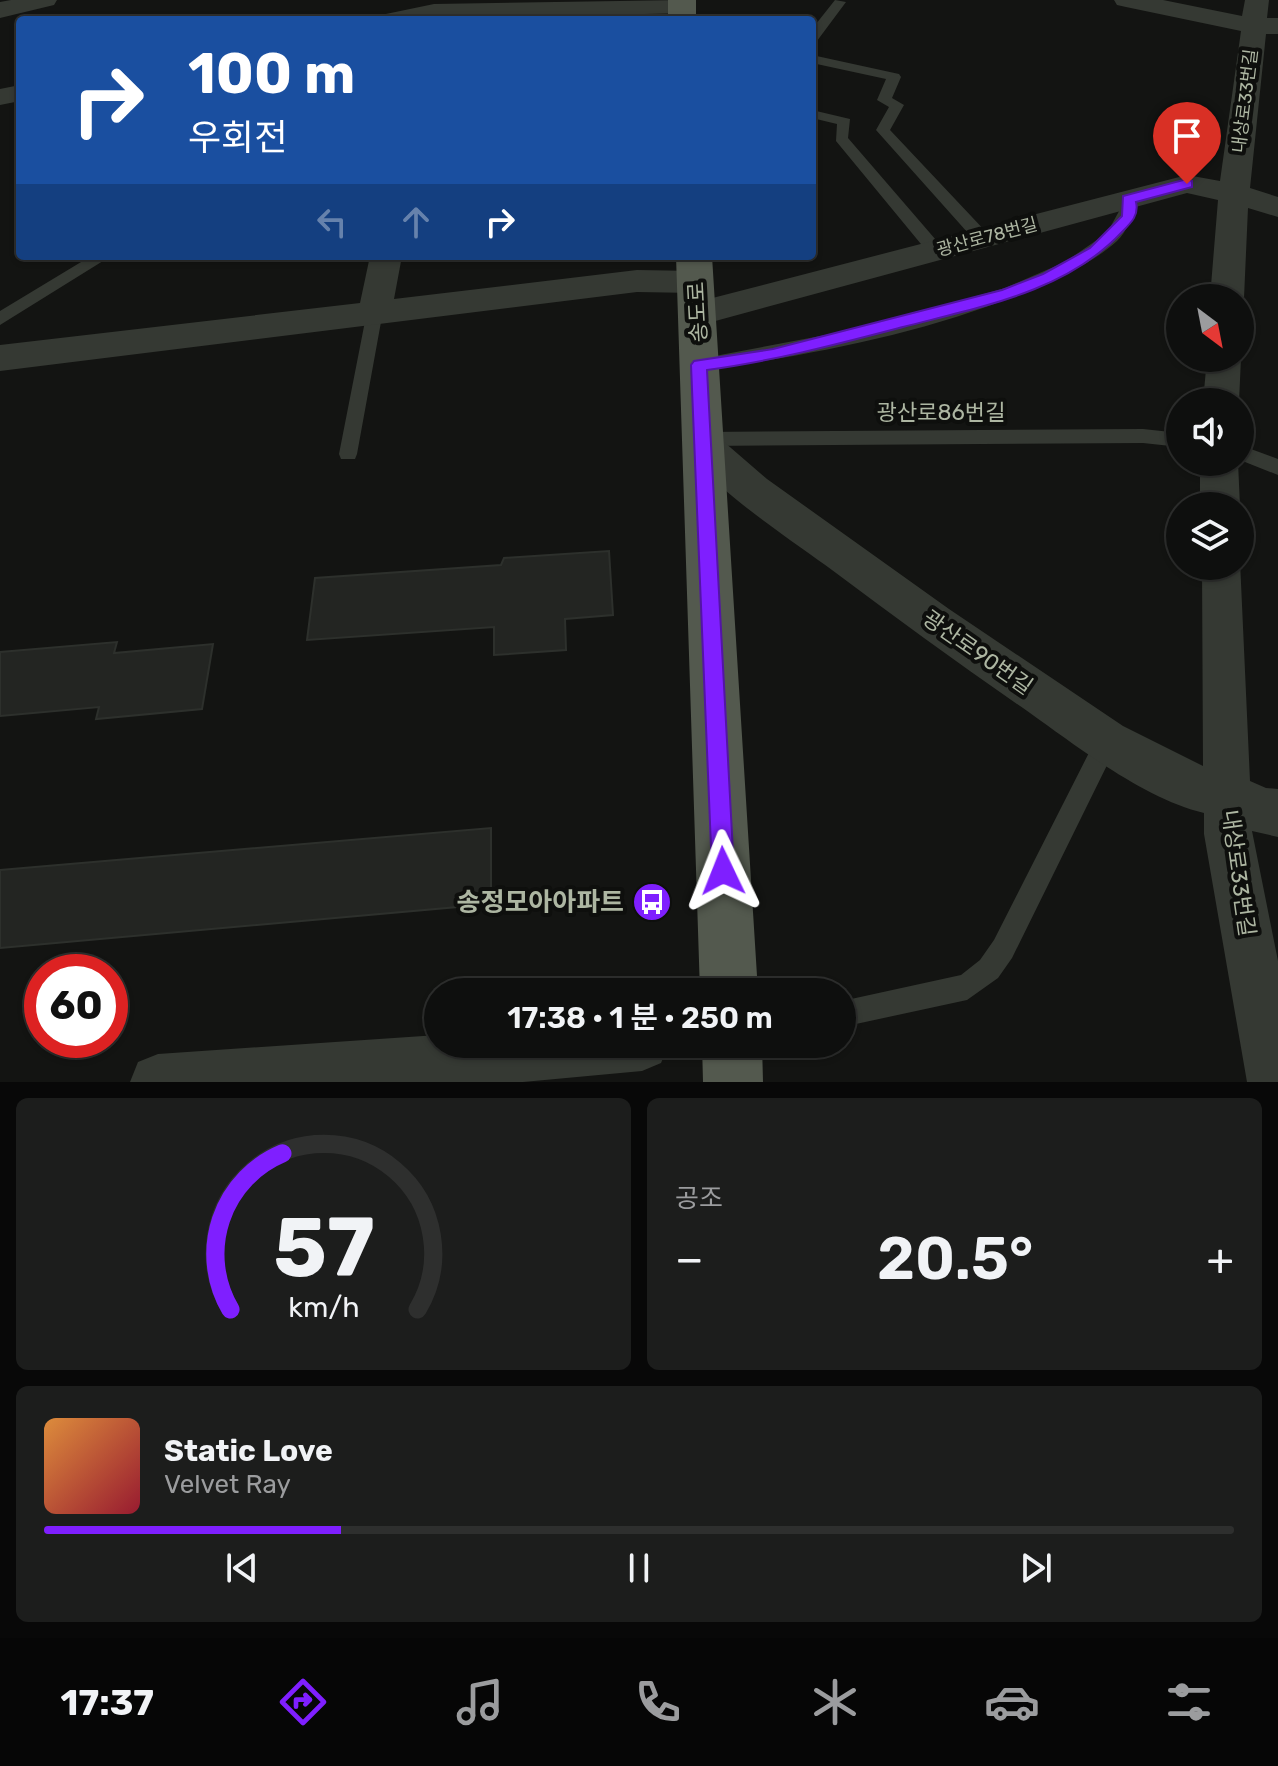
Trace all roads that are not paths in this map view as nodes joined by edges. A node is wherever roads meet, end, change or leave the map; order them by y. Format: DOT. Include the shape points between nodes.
graph roads {
  1 [pos="45,0"];
  2 [pos="1126,0"];
  3 [pos="840,2"];
  4 [pos="682,9"];
  5 [pos="0,10"];
  6 [pos="434,11"];
  7 [pos="410,16"];
  8 [pos="1263,17"];
  9 [pos="816,33"];
  10 [pos="816,60"];
  11 [pos="816,115"];
  12 [pos="1234,193"];
  13 [pos="1127,199"];
  14 [pos="1278,207"];
  15 [pos="982,238"];
  16 [pos="936,251"];
  17 [pos="96,260"];
  18 [pos="385,260"];
  19 [pos="691,276"];
  20 [pos="1228,284"];
  21 [pos="375,311"];
  22 [pos="0,319"];
  23 [pos="0,358"];
  24 [pos="699,365"];
  25 [pos="1166,438"];
  26 [pos="703,442"];
  27 [pos="348,454"];
  28 [pos="1254,458"];
  29 [pos="1278,467"];
  30 [pos="1222,580"];
  31 [pos="1107,741"];
  32 [pos="1228,795"];
  33 [pos="1278,813"];
  34 [pos="728,978"];
  35 [pos="856,1011"];
  36 [pos="488,1058"];
  37 [pos="732,1058"];
  38 [pos="158,1082"];
  39 [pos="733,1082"];
  40 [pos="1275,1082"];
  1 -- 5 [label="street"];
  2 -- 8 [label="street"];
  3 -- 9 [label="lane"];
  4 -- 6 [label="street"];
  6 -- 7 [label="street"];
  8 -- 12 [label="street, 내상로33번길"];
  10 -- 15 [label="lane" via="894,77 884,100 897,105 883,130"];
  11 -- 16 [label="lane" via="845,122 841,138"];
  12 -- 13 [label="street, 광산로78번길" via="1187,184"];
  12 -- 14 [label="street, 광산로78번길"];
  12 -- 20 [label="street, 내상로33번길"];
  13 -- 15 [label="street, 광산로78번길"];
  13 -- 24 [label="lane" via="1129,217 1096,252 1048,278 1006,294 773,355"];
  15 -- 16 [label="street, 광산로78번길"];
  16 -- 19 [label="street, 광산로78번길"];
  17 -- 22 [label="lane"];
  18 -- 21 [label="street"];
  19 -- 21 [label="street, 광산로78번길"];
  19 -- 24 [label="main road, 송도로"];
  21 -- 23 [label="street, 광산로78번길"];
  21 -- 27 [label="lane"];
  24 -- 26 [label="main road, 송도로"];
  25 -- 26 [label="lane, 광산로86번길"];
  26 -- 31 [label="street, 광산로90번길" via="765,499"];
  26 -- 34 [label="main road, 송도로"];
  28 -- 29 [label="lane"];
  30 -- 32 [label="street, 내상로33번길"];
  31 -- 32 [label="street, 광산로90번길" via="1189,786"];
  31 -- 35 [label="lane" via="989,969 967,987"];
  32 -- 33 [label="street, 광산로90번길"];
  32 -- 40 [label="street, 내상로33번길" via="1228,834"];
  36 -- 38 [label="street"];
  37 -- 39 [label="main road"];
}
